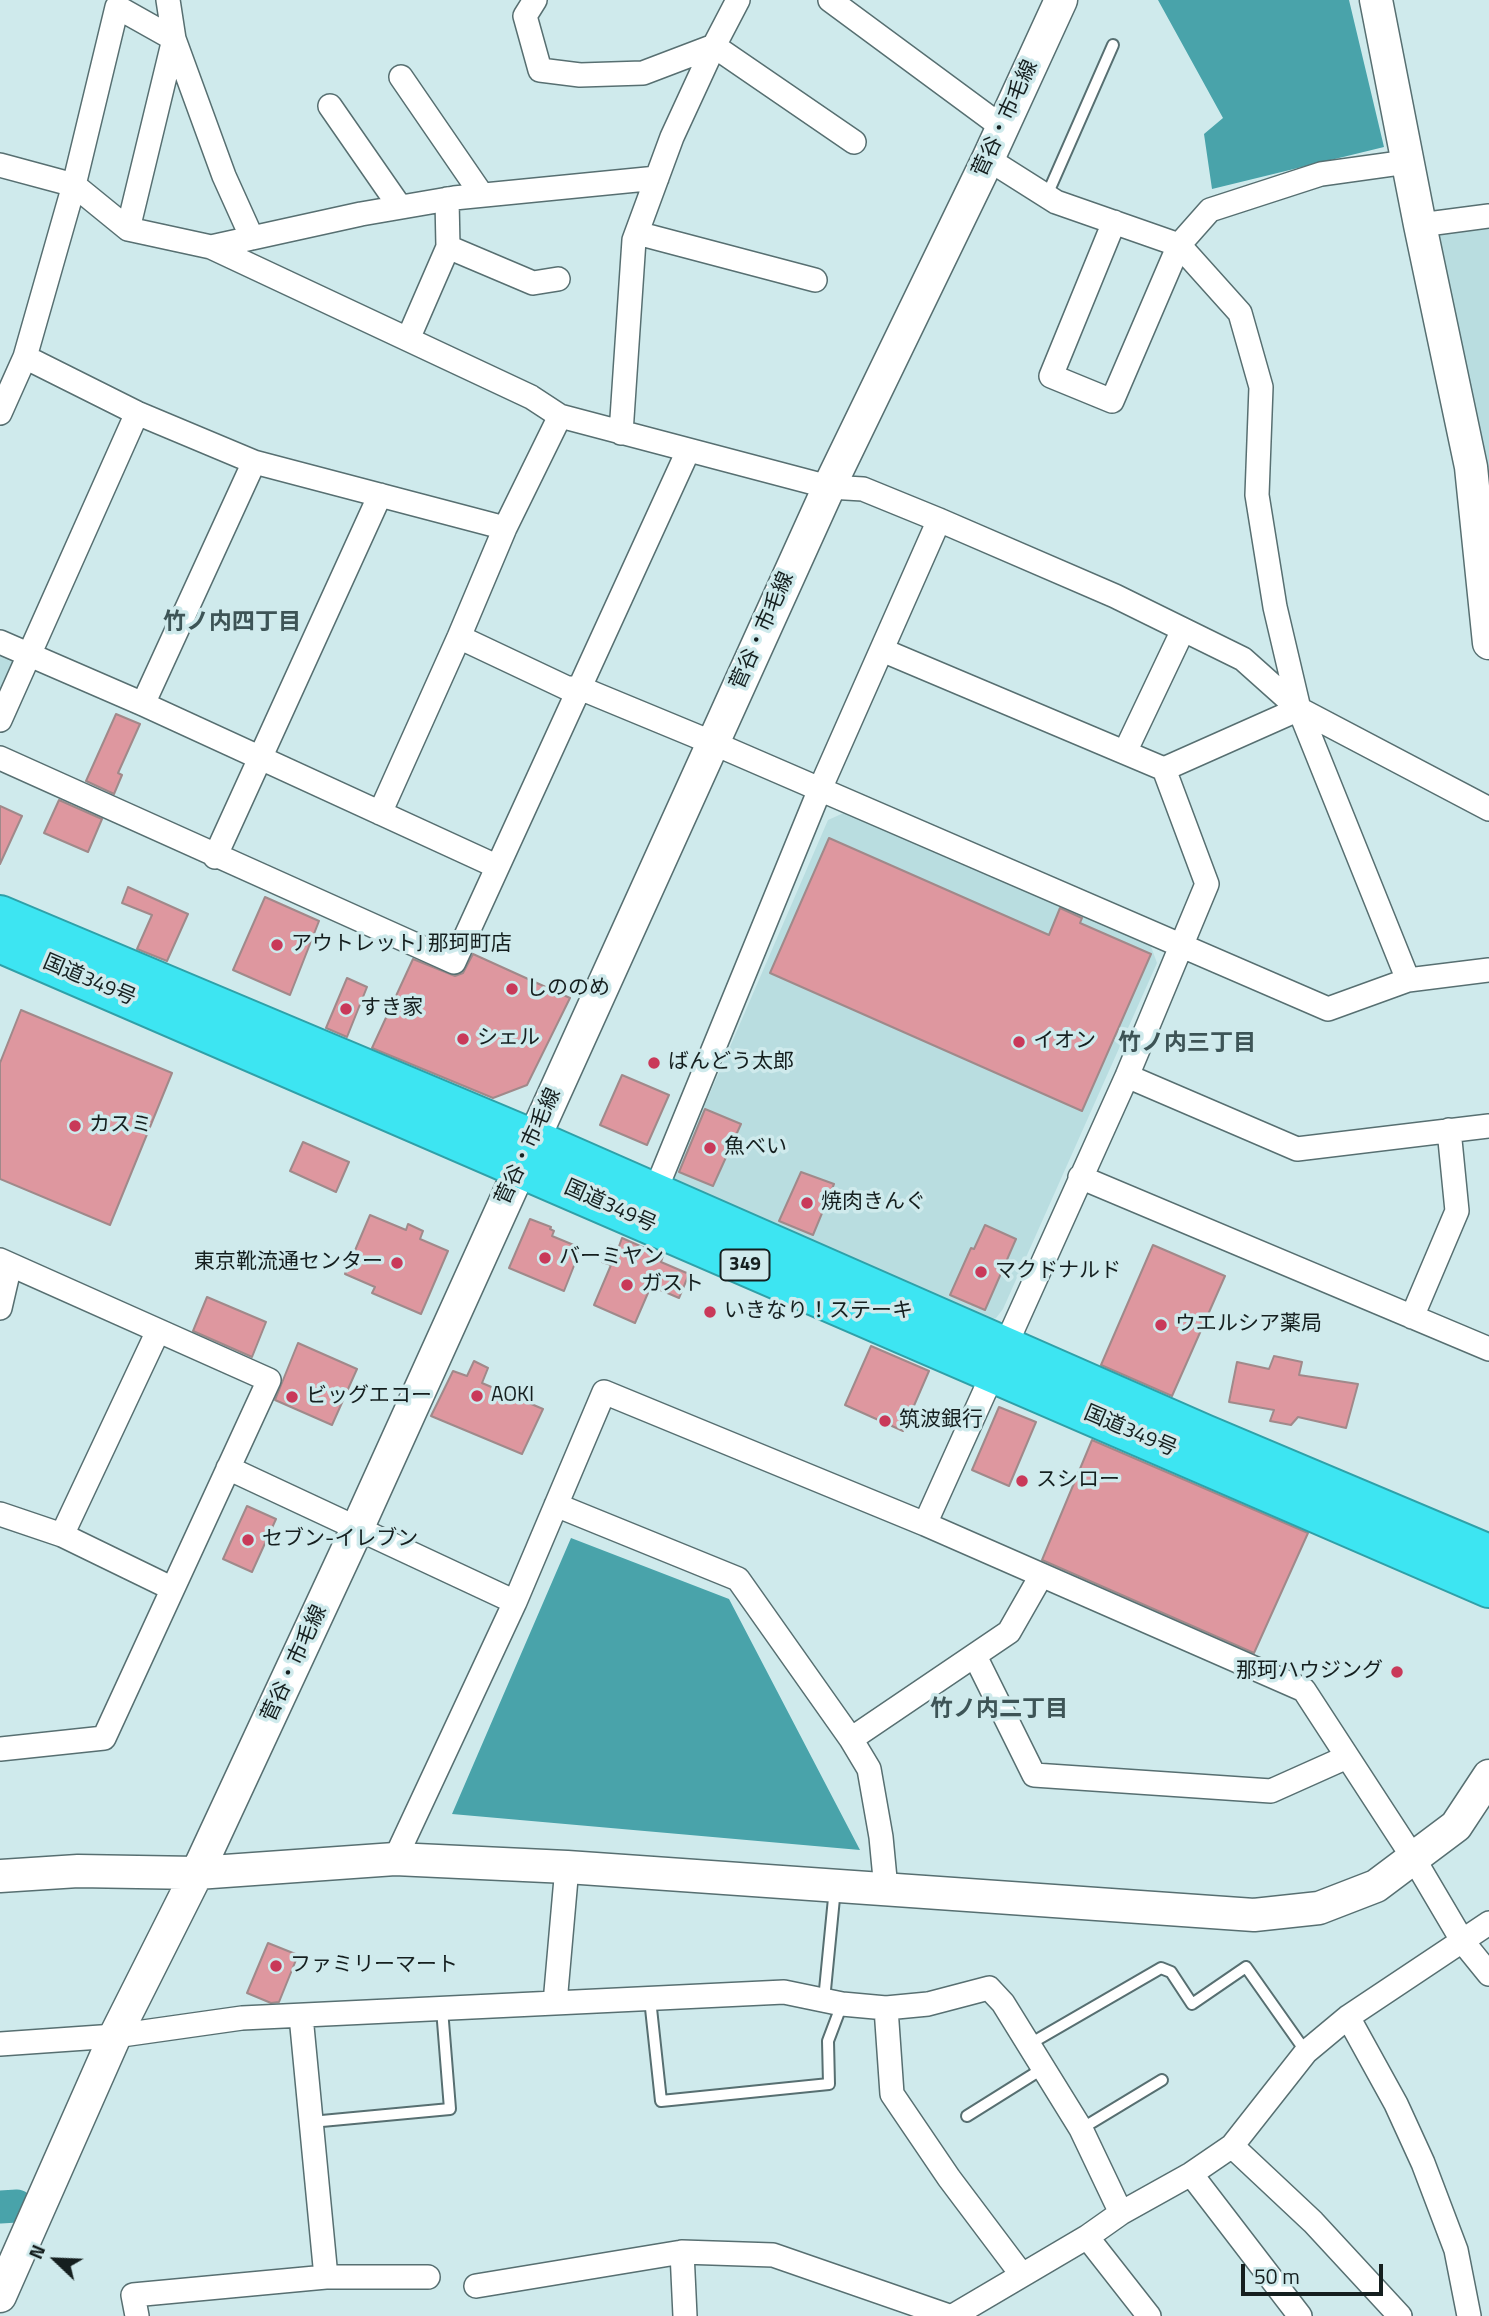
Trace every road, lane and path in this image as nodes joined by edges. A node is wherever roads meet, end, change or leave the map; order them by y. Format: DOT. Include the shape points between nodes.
graph roads {
  1 [pos="168,0"];
  2 [pos="535,0"];
  3 [pos="738,0"];
  4 [pos="830,0"];
  5 [pos="1061,0"];
  6 [pos="1376,0"];
  7 [pos="174,39"];
  8 [pos="1113,45"];
  9 [pos="714,46"];
  10 [pos="401,76"];
  11 [pos="330,106"];
  12 [pos="1003,127"];
  13 [pos="854,142"];
  14 [pos="988,159"];
  15 [pos="1407,162"];
  16 [pos="0,165"];
  17 [pos="657,178"];
  18 [pos="74,185"];
  19 [pos="482,195"];
  20 [pos="1046,195"];
  21 [pos="447,199"];
  22 [pos="400,207"];
  23 [pos="1489,216"];
  24 [pos="1114,222"];
  25 [pos="1420,225"];
  26 [pos="128,229"];
  27 [pos="637,233"];
  28 [pos="252,238"];
  29 [pos="1179,245"];
  30 [pos="211,247"];
  31 [pos="448,247"];
  32 [pos="558,279"];
  33 [pos="815,280"];
  34 [pos="408,339"];
  35 [pos="25,357"];
  36 [pos="0,413"];
  37 [pos="137,414"];
  38 [pos="560,416"];
  39 [pos="621,433"];
  40 [pos="688,451"];
  41 [pos="254,462"];
  42 [pos="829,486"];
  43 [pos="380,495"];
  44 [pos="939,520"];
  45 [pos="505,528"];
  46 [pos="1183,630"];
  47 [pos="459,637"];
  48 [pos="0,642"];
  49 [pos="1489,643"];
  50 [pos="882,650"];
  51 [pos="29,653"];
  52 [pos="580,688"];
  53 [pos="143,704"];
  54 [pos="1299,709"];
  55 [pos="0,720"];
  56 [pos="713,743"];
  57 [pos="1125,752"];
  58 [pos="0,758"];
  59 [pos="260,759"];
  60 [pos="1164,769"];
  61 [pos="820,789"];
  62 [pos="1489,809"];
  63 [pos="380,813"];
  64 [pos="215,857"];
  65 [pos="496,866"];
  66 [pos="0,915"];
  67 [pos="0,943"];
  68 [pos="1183,946"];
  69 [pos="1489,971"];
  70 [pos="1408,980"];
  71 [pos="1127,1076"];
  72 [pos="1489,1126"];
  73 [pos="1449,1130"];
  74 [pos="526,1153"];
  75 [pos="1080,1177"];
  76 [pos="654,1194"];
  77 [pos="5,1262"];
  78 [pos="0,1308"];
  79 [pos="1412,1317"];
  80 [pos="158,1331"];
  81 [pos="1489,1349"];
  82 [pos="1000,1360"];
  83 [pos="228,1468"];
  84 [pos="556,1505"];
  85 [pos="0,1514"];
  86 [pos="925,1524"];
  87 [pos="357,1529"];
  88 [pos="62,1535"];
  89 [pos="1489,1554"];
  90 [pos="1041,1576"];
  91 [pos="171,1588"];
  92 [pos="1489,1588"];
  93 [pos="515,1602"];
  94 [pos="975,1656"];
  95 [pos="851,1738"];
  96 [pos="0,1749"];
  97 [pos="1347,1756"];
  98 [pos="1489,1776"];
  99 [pos="395,1859"];
  100 [pos="1414,1859"];
  101 [pos="566,1867"];
  102 [pos="198,1872"];
  103 [pos="0,1876"];
  104 [pos="836,1885"];
  105 [pos="886,1889"];
  106 [pos="1489,1923"];
  107 [pos="1463,1942"];
  108 [pos="1489,1974"];
  109 [pos="650,1998"];
  110 [pos="833,2002"];
  111 [pos="555,2004"];
  112 [pos="886,2008"];
  113 [pos="443,2009"];
  114 [pos="301,2016"];
  115 [pos="1348,2017"];
  116 [pos="116,2036"];
  117 [pos="0,2044"];
  118 [pos="1028,2045"];
  119 [pos="1306,2052"];
  120 [pos="1042,2069"];
  121 [pos="1162,2080"];
  122 [pos="967,2116"];
  123 [pos="312,2122"];
  124 [pos="1080,2129"];
  125 [pos="1232,2146"];
  126 [pos="1191,2174"];
  127 [pos="1121,2213"];
  128 [pos="1087,2237"];
  129 [pos="682,2252"];
  130 [pos="1022,2275"];
  131 [pos="326,2277"];
  132 [pos="428,2277"];
  133 [pos="477,2286"];
  134 [pos="0,2296"];
  135 [pos="137,2316"];
  136 [pos="685,2316"];
  137 [pos="951,2316"];
  138 [pos="1149,2316"];
  139 [pos="1300,2316"];
  140 [pos="1401,2316"];
  141 [pos="1469,2316"];
  1 -- 7 [label="street"];
  2 -- 9 [label="street" via="525,16 540,69 580,75 643,72"];
  3 -- 9 [label="street"];
  4 -- 12 [label="street"];
  5 -- 12 [label="street, 菅谷・市毛線"];
  6 -- 15 [label="street"];
  7 -- 18 [label="street" via="117,7"];
  7 -- 26 [label="street"];
  7 -- 28 [label="street"];
  8 -- 20 [label="lane"];
  9 -- 13 [label="street"];
  9 -- 17 [label="street"];
  10 -- 19 [label="street"];
  11 -- 22 [label="street"];
  12 -- 14 [label="street, 菅谷・市毛線"];
  14 -- 20 [label="street"];
  14 -- 42 [label="street, 菅谷・市毛線"];
  15 -- 25 [label="street"];
  15 -- 29 [label="street" via="1321,174 1210,210"];
  16 -- 18 [label="street"];
  17 -- 19 [label="street"];
  17 -- 27 [label="street"];
  18 -- 26 [label="street"];
  18 -- 35 [label="street"];
  19 -- 21 [label="street"];
  20 -- 24 [label="street"];
  21 -- 22 [label="street"];
  21 -- 31 [label="street"];
  22 -- 28 [label="street"];
  23 -- 25 [label="street"];
  24 -- 29 [label="street"];
  24 -- 29 [label="street" via="1051,376 1112,401"];
  25 -- 49 [label="street" via="1471,467"];
  26 -- 30 [label="street"];
  27 -- 33 [label="street"];
  27 -- 39 [label="street"];
  28 -- 30 [label="street"];
  29 -- 54 [label="street" via="1240,313 1261,387 1257,495 1275,607"];
  30 -- 34 [label="street"];
  31 -- 32 [label="street" via="533,283"];
  31 -- 34 [label="street"];
  34 -- 38 [label="street" via="531,397"];
  35 -- 36 [label="street"];
  35 -- 37 [label="street"];
  37 -- 41 [label="street"];
  37 -- 51 [label="street"];
  38 -- 39 [label="street"];
  38 -- 45 [label="street"];
  39 -- 40 [label="street"];
  40 -- 42 [label="street"];
  40 -- 52 [label="street"];
  41 -- 43 [label="street"];
  41 -- 53 [label="street"];
  42 -- 44 [label="street" via="863,489"];
  42 -- 56 [label="street, 菅谷・市毛線"];
  43 -- 45 [label="street"];
  43 -- 59 [label="street"];
  44 -- 46 [label="street"];
  44 -- 50 [label="street"];
  45 -- 47 [label="street"];
  46 -- 54 [label="street" via="1243,659"];
  46 -- 57 [label="street"];
  47 -- 52 [label="street" via="567,688"];
  47 -- 63 [label="street"];
  48 -- 51 [label="street"];
  50 -- 57 [label="street"];
  50 -- 61 [label="street"];
  51 -- 53 [label="street"];
  51 -- 55 [label="street"];
  52 -- 56 [label="street"];
  52 -- 65 [label="street"];
  53 -- 59 [label="street"];
  54 -- 60 [label="street"];
  54 -- 62 [label="street"];
  54 -- 70 [label="street"];
  56 -- 61 [label="street"];
  56 -- 74 [label="street, 菅谷・市毛線"];
  57 -- 60 [label="street"];
  58 -- 64 [label="street"];
  59 -- 63 [label="street"];
  59 -- 64 [label="street"];
  60 -- 68 [label="street" via="1207,884"];
  61 -- 68 [label="street"];
  61 -- 76 [label="street"];
  63 -- 65 [label="street"];
  64 -- 65 [label="street" via="454,962"];
  66 -- 74 [label="highway, 国道349号 / 349"];
  67 -- 74 [label="highway, 国道349号 / 349"];
  68 -- 70 [label="street" via="1328,1009"];
  68 -- 71 [label="street"];
  69 -- 70 [label="street"];
  71 -- 73 [label="street" via="1297,1149"];
  71 -- 75 [label="street"];
  72 -- 73 [label="street"];
  73 -- 79 [label="street" via="1457,1211"];
  74 -- 76 [label="highway, 国道349号 / 349"];
  74 -- 82 [label="highway, 国道349号 / 349"];
  74 -- 87 [label="street, 菅谷・市毛線"];
  75 -- 79 [label="street"];
  75 -- 82 [label="street"];
  76 -- 82 [label="highway, 国道349号 / 349"];
  77 -- 78 [label="street"];
  77 -- 80 [label="street"];
  79 -- 81 [label="street"];
  80 -- 83 [label="street" via="269,1380"];
  80 -- 88 [label="street"];
  82 -- 86 [label="street"];
  82 -- 89 [label="highway, 国道349号 / 349" via="1204,1434"];
  82 -- 92 [label="highway, 国道349号 / 349"];
  83 -- 87 [label="street"];
  83 -- 91 [label="street"];
  84 -- 86 [label="street" via="604,1392"];
  84 -- 93 [label="street"];
  84 -- 95 [label="street" via="738,1579"];
  85 -- 88 [label="street"];
  86 -- 90 [label="street"];
  87 -- 93 [label="street"];
  87 -- 102 [label="street, 菅谷・市毛線"];
  88 -- 91 [label="street"];
  90 -- 94 [label="street" via="1009,1632"];
  90 -- 97 [label="street" via="1304,1690"];
  91 -- 96 [label="street" via="104,1738"];
  93 -- 99 [label="street"];
  94 -- 95 [label="street"];
  94 -- 97 [label="street" via="1034,1775 1271,1791"];
  95 -- 105 [label="street" via="869,1769"];
  97 -- 100 [label="street"];
  98 -- 100 [label="street" via="1456,1826"];
  99 -- 101 [label="street"];
  99 -- 102 [label="street"];
  100 -- 105 [label="street" via="1376,1886 1319,1908 1254,1915"];
  100 -- 107 [label="street"];
  101 -- 104 [label="street"];
  101 -- 111 [label="street"];
  102 -- 103 [label="street"];
  102 -- 116 [label="street, 菅谷・市毛線"];
  104 -- 105 [label="street"];
  104 -- 110 [label="lane"];
  106 -- 107 [label="street"];
  107 -- 108 [label="street"];
  107 -- 115 [label="street"];
  109 -- 110 [label="street" via="784,1992"];
  109 -- 110 [label="lane" via="661,2101 829,2084"];
  109 -- 111 [label="street"];
  110 -- 112 [label="street"];
  111 -- 113 [label="street"];
  112 -- 118 [label="street" via="928,2004 989,1988"];
  112 -- 130 [label="street" via="892,2094 948,2178"];
  113 -- 114 [label="street"];
  113 -- 123 [label="lane" via="450,2109"];
  114 -- 116 [label="street" via="242,2018"];
  114 -- 123 [label="street"];
  115 -- 119 [label="street"];
  115 -- 141 [label="street" via="1423,2163 1456,2250"];
  116 -- 117 [label="street"];
  116 -- 134 [label="street, 菅谷・市毛線"];
  118 -- 119 [label="lane" via="1161,1968 1171,1972 1192,2004 1246,1967"];
  118 -- 120 [label="street"];
  119 -- 125 [label="street"];
  120 -- 122 [label="lane"];
  120 -- 124 [label="street"];
  121 -- 124 [label="lane"];
  123 -- 131 [label="street"];
  124 -- 127 [label="street"];
  125 -- 126 [label="street"];
  125 -- 140 [label="street" via="1313,2222"];
  126 -- 127 [label="street"];
  126 -- 139 [label="street"];
  127 -- 128 [label="street"];
  128 -- 130 [label="street"];
  128 -- 138 [label="street"];
  129 -- 133 [label="street"];
  129 -- 136 [label="street"];
  129 -- 137 [label="street" via="773,2255"];
  130 -- 137 [label="street"];
  131 -- 132 [label="street"];
  131 -- 135 [label="street" via="133,2295"];
}
